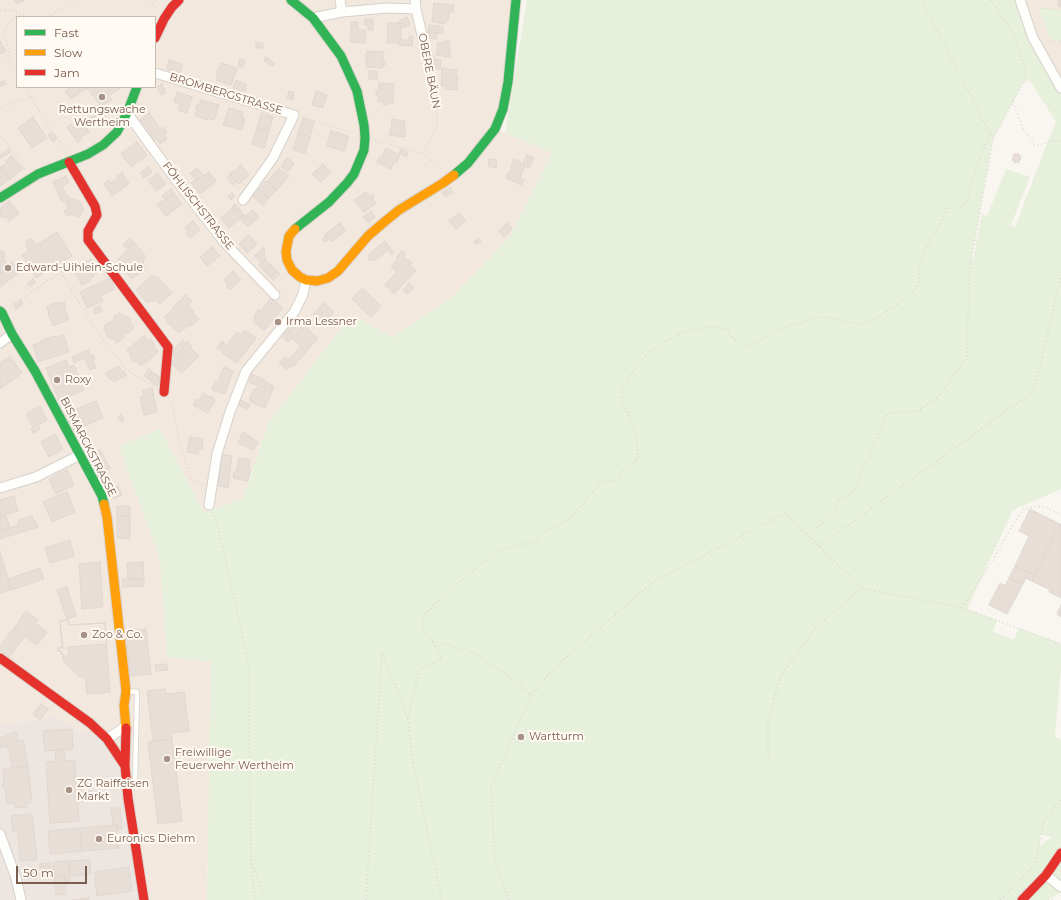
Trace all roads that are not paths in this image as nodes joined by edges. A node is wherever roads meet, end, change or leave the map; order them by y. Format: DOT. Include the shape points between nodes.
graph roads {
  1 [pos="179,0"];
  2 [pos="291,0"];
  3 [pos="340,0"];
  4 [pos="516,0"];
  5 [pos="1020,0"];
  6 [pos="415,4"];
  7 [pos="342,12"];
  8 [pos="314,18"];
  9 [pos="156,36"];
  10 [pos="429,66"];
  11 [pos="156,72"];
  12 [pos="137,88"];
  13 [pos="1061,88"];
  14 [pos="127,113"];
  15 [pos="71,161"];
  16 [pos="0,198"];
  17 [pos="243,200"];
  18 [pos="306,280"];
  19 [pos="275,295"];
  20 [pos="1,312"];
  21 [pos="12,334"];
  22 [pos="0,343"];
  23 [pos="164,392"];
  24 [pos="80,455"];
  25 [pos="0,488"];
  26 [pos="209,505"];
  27 [pos="0,658"];
  28 [pos="126,691"];
  29 [pos="126,726"];
  30 [pos="107,739"];
  31 [pos="125,766"];
  32 [pos="128,798"];
  33 [pos="0,834"];
  34 [pos="1061,853"];
  35 [pos="1046,875"];
  36 [pos="1061,887"];
  37 [pos="21,900"];
  38 [pos="144,900"];
  39 [pos="1022,900"];
  1 -- 9 [label="main road" via="164,19"];
  2 -- 8 [label="main road"];
  3 -- 7 [label="street"];
  4 -- 18 [label="main road" via="508,82 503,109 495,129 468,163 443,183 383,222 338,271 323,280"];
  5 -- 13 [label="street" via="1033,38"];
  6 -- 7 [label="street, OBERE BÄUN"];
  6 -- 10 [label="street, OBERE BÄUN"];
  7 -- 8 [label="street, OBERE BÄUN"];
  8 -- 18 [label="main road" via="341,56 352,79 360,102 365,138 364,150 354,174 329,202 289,236 287,260 295,274"];
  11 -- 17 [label="street, BROMBERGSTRASSE" via="294,115 273,158"];
  12 -- 14 [label="main road"];
  14 -- 15 [label="main road" via="117,132 103,145"];
  14 -- 19 [label="street, FÖHLISCHSTRASSE" via="224,242"];
  15 -- 16 [label="main road" via="32,177"];
  15 -- 23 [label="main road" via="95,206 97,216 88,231 88,240 168,347"];
  18 -- 26 [label="street" via="295,311 246,371 217,454"];
  20 -- 21 [label="main road, BISMARCKSTRASSE"];
  21 -- 22 [label="street"];
  21 -- 24 [label="main road, BISMARCKSTRASSE"];
  24 -- 25 [label="street" via="36,477"];
  24 -- 28 [label="main road, BISMARCKSTRASSE" via="102,496 107,517"];
  27 -- 30 [label="main road" via="90,723"];
  28 -- 29 [label="main road, BISMARCKSTRASSE"];
  28 -- 32 [label="lane" via="137,692 135,780"];
  29 -- 30 [label="street"];
  29 -- 31 [label="main road, BISMARCKSTRASSE"];
  30 -- 31 [label="main road"];
  31 -- 32 [label="main road, BISMARCKSTRASSE"];
  32 -- 38 [label="main road, BISMARCKSTRASSE"];
  33 -- 37 [label="street"];
  34 -- 35 [label="main road"];
  35 -- 36 [label="street"];
  35 -- 39 [label="main road"];
}
